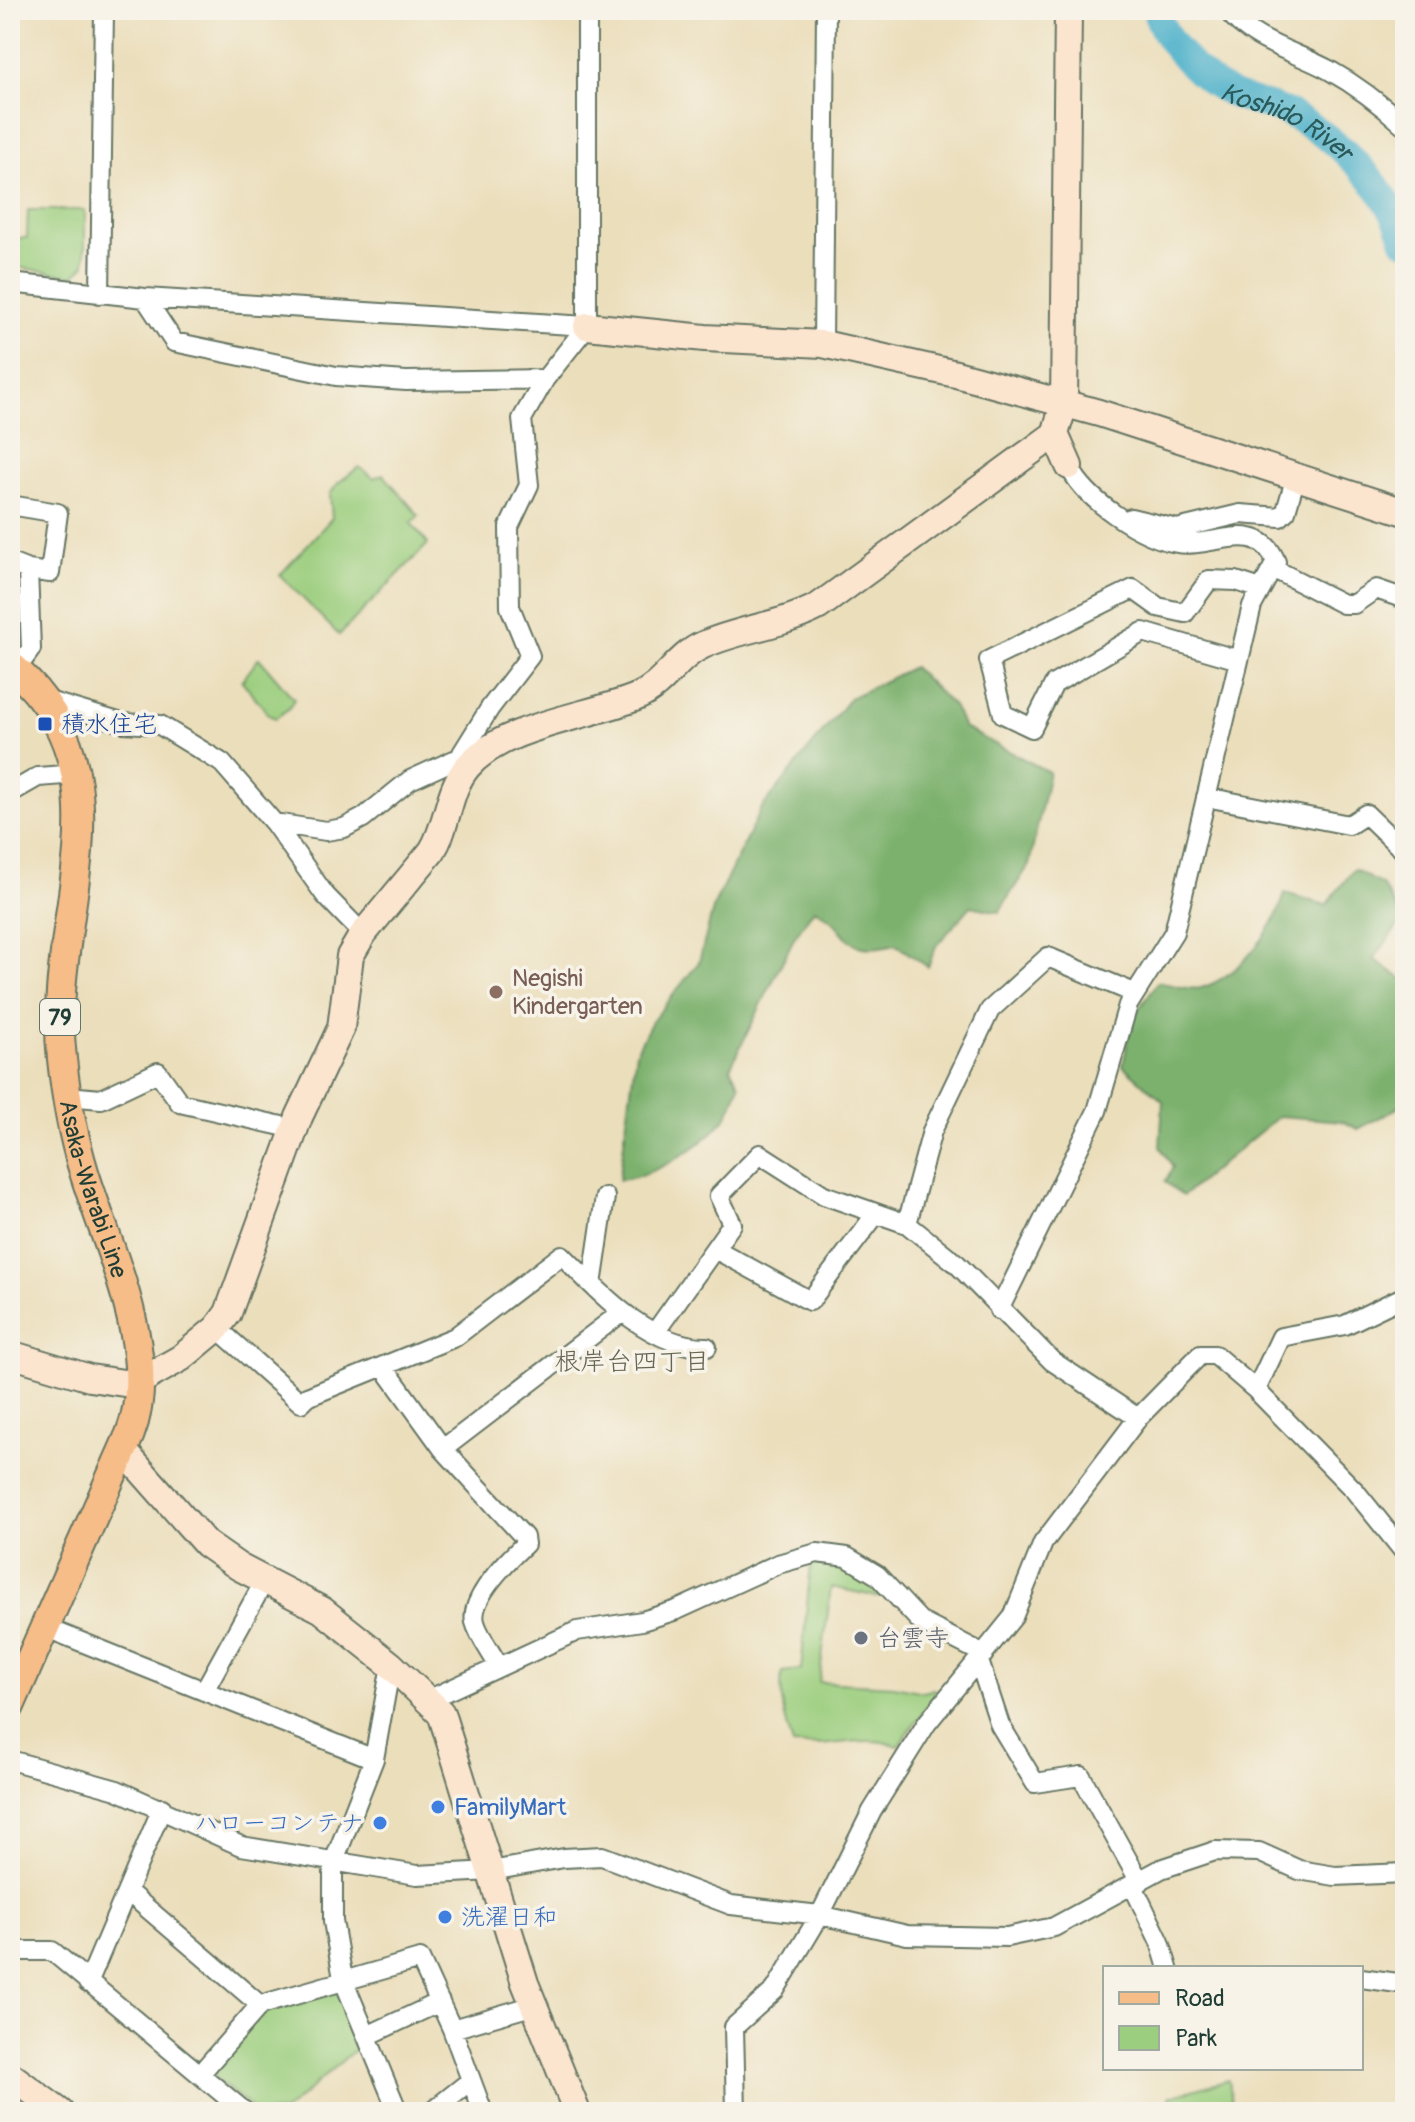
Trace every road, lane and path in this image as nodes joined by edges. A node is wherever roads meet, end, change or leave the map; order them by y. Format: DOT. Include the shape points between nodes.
graph roads {
  1 [pos="104,10"];
  2 [pos="587,10"];
  3 [pos="826,10"];
  4 [pos="1068,10"];
  5 [pos="1227,10"];
  6 [pos="1405,126"];
  7 [pos="10,283"];
  8 [pos="100,294"];
  9 [pos="145,298"];
  10 [pos="587,326"];
  11 [pos="823,344"];
  12 [pos="545,379"];
  13 [pos="1064,405"];
  14 [pos="1055,434"];
  15 [pos="1069,466"];
  16 [pos="1296,476"];
  17 [pos="10,505"];
  18 [pos="1113,512"];
  19 [pos="1405,512"];
  20 [pos="19,566"];
  21 [pos="1274,569"];
  22 [pos="1261,589"];
  23 [pos="1405,599"];
  24 [pos="1239,660"];
  25 [pos="10,664"];
  26 [pos="42,699"];
  27 [pos="468,766"];
  28 [pos="77,774"];
  29 [pos="10,793"];
  30 [pos="1206,797"];
  31 [pos="274,823"];
  32 [pos="1405,852"];
  33 [pos="363,934"];
  34 [pos="1134,993"];
  35 [pos="67,1096"];
  36 [pos="295,1129"];
  37 [pos="605,1197"];
  38 [pos="876,1214"];
  39 [pos="907,1224"];
  40 [pos="715,1249"];
  41 [pos="592,1285"];
  42 [pos="1405,1296"];
  43 [pos="999,1310"];
  44 [pos="621,1313"];
  45 [pos="217,1328"];
  46 [pos="656,1331"];
  47 [pos="707,1347"];
  48 [pos="10,1354"];
  49 [pos="383,1366"];
  50 [pos="142,1380"];
  51 [pos="1256,1390"];
  52 [pos="1138,1418"];
  53 [pos="443,1449"];
  54 [pos="123,1450"];
  55 [pos="1405,1553"];
  56 [pos="265,1580"];
  57 [pos="44,1627"];
  58 [pos="982,1658"];
  59 [pos="391,1665"];
  60 [pos="499,1667"];
  61 [pos="204,1691"];
  62 [pos="430,1699"];
  63 [pos="10,1706"];
  64 [pos="374,1759"];
  65 [pos="10,1760"];
  66 [pos="162,1808"];
  67 [pos="333,1864"];
  68 [pos="491,1871"];
  69 [pos="1405,1873"];
  70 [pos="1136,1884"];
  71 [pos="127,1891"];
  72 [pos="820,1915"];
  73 [pos="10,1951"];
  74 [pos="1167,1966"];
  75 [pos="1363,1978"];
  76 [pos="343,1979"];
  77 [pos="88,1983"];
  78 [pos="1405,1984"];
  79 [pos="440,2002"];
  80 [pos="260,2005"];
  81 [pos="535,2005"];
  82 [pos="452,2029"];
  83 [pos="367,2036"];
  84 [pos="200,2074"];
  85 [pos="10,2075"];
  86 [pos="470,2081"];
  87 [pos="60,2112"];
  88 [pos="245,2112"];
  89 [pos="398,2112"];
  90 [pos="431,2112"];
  91 [pos="483,2112"];
  92 [pos="577,2112"];
  93 [pos="736,2112"];
  1 -- 8 [label="street"];
  2 -- 10 [label="street"];
  3 -- 11 [label="street"];
  4 -- 13 [label="street"];
  5 -- 6 [label="street" via="1242,29 1330,71"];
  7 -- 8 [label="street"];
  8 -- 9 [label="street"];
  9 -- 10 [label="street"];
  9 -- 12 [label="street" via="174,342 336,376"];
  10 -- 11 [label="street"];
  10 -- 12 [label="street"];
  11 -- 13 [label="street" via="979,379"];
  12 -- 27 [label="street" via="522,419 529,485 509,527 507,551 510,607 530,656 462,753"];
  13 -- 14 [label="street"];
  13 -- 16 [label="street"];
  14 -- 15 [label="street"];
  14 -- 27 [label="street" via="819,606 788,621 703,645 651,690 615,706 552,722 494,747"];
  15 -- 18 [label="street" via="1084,488"];
  16 -- 18 [label="street" via="1280,517 1240,514 1177,529"];
  16 -- 19 [label="street"];
  17 -- 20 [label="street" via="58,513 50,573"];
  18 -- 21 [label="street" via="1150,536 1180,544 1257,538 1273,554"];
  20 -- 25 [label="street" via="31,649 23,660"];
  21 -- 22 [label="street"];
  21 -- 23 [label="street" via="1343,604 1354,604 1376,589"];
  22 -- 24 [label="street"];
  22 -- 24 [label="street" via="1209,580 1185,613 1158,607 1133,589 989,660 1003,714 1032,728 1054,684 1143,632"];
  24 -- 30 [label="street"];
  25 -- 26 [label="main road, Asaka-Warabi Line / 79"];
  26 -- 28 [label="main road, Asaka-Warabi Line / 79" via="68,745"];
  26 -- 31 [label="street" via="122,723 160,725 222,763"];
  27 -- 31 [label="street" via="454,760 410,780 344,828 326,831"];
  27 -- 33 [label="street" via="454,788 432,851"];
  28 -- 29 [label="street" via="38,777"];
  28 -- 35 [label="main road, Asaka-Warabi Line / 79" via="80,824 61,1001"];
  30 -- 32 [label="street" via="1349,825 1366,814"];
  30 -- 34 [label="street" via="1174,932"];
  31 -- 33 [label="street" via="325,895"];
  33 -- 36 [label="street" via="348,963 341,1028"];
  34 -- 39 [label="street" via="1048,957 990,1010 932,1131"];
  34 -- 43 [label="street" via="1097,1111"];
  35 -- 36 [label="street" via="101,1099 158,1072 180,1103"];
  35 -- 50 [label="main road, Asaka-Warabi Line / 79" via="83,1167 136,1334"];
  36 -- 45 [label="street" via="228,1313"];
  37 -- 41 [label="street"];
  38 -- 39 [label="street"];
  38 -- 40 [label="street" via="810,1301"];
  38 -- 40 [label="street" via="824,1195 760,1154 719,1196 732,1224"];
  39 -- 43 [label="street" via="957,1264"];
  40 -- 46 [label="street"];
  41 -- 44 [label="street"];
  41 -- 49 [label="street" via="562,1255 455,1337"];
  42 -- 51 [label="street" via="1345,1325 1281,1337"];
  43 -- 52 [label="street" via="1052,1361"];
  44 -- 46 [label="street"];
  44 -- 53 [label="street"];
  45 -- 49 [label="street" via="301,1403"];
  45 -- 50 [label="street" via="181,1358"];
  46 -- 47 [label="street" via="689,1347"];
  48 -- 50 [label="street" via="90,1378"];
  49 -- 53 [label="street"];
  50 -- 54 [label="main road, Asaka-Warabi Line / 79"];
  51 -- 52 [label="street" via="1215,1355 1200,1355"];
  51 -- 55 [label="street" via="1355,1491"];
  52 -- 58 [label="street" via="1043,1543 1013,1617"];
  53 -- 60 [label="street" via="524,1537 525,1544 500,1567 475,1610 475,1623"];
  54 -- 56 [label="street" via="206,1544"];
  54 -- 57 [label="main road, Asaka-Warabi Line / 79"];
  56 -- 59 [label="street" via="322,1610"];
  56 -- 61 [label="street"];
  57 -- 61 [label="street"];
  57 -- 63 [label="main road, Asaka-Warabi Line / 79"];
  58 -- 60 [label="street" via="921,1622 877,1575 847,1557 817,1553 729,1584 677,1610 577,1631"];
  58 -- 70 [label="street" via="1000,1725 1035,1783 1081,1776"];
  58 -- 72 [label="street" via="927,1723 872,1811"];
  59 -- 62 [label="street"];
  59 -- 64 [label="street"];
  60 -- 62 [label="street"];
  61 -- 64 [label="street"];
  62 -- 68 [label="street" via="448,1729"];
  64 -- 67 [label="street"];
  65 -- 66 [label="street"];
  66 -- 67 [label="street" via="241,1846"];
  66 -- 71 [label="street"];
  67 -- 68 [label="street" via="417,1875"];
  67 -- 76 [label="street" via="333,1921"];
  68 -- 72 [label="street" via="602,1856 731,1905"];
  68 -- 81 [label="street"];
  69 -- 70 [label="street" via="1335,1876 1299,1870 1259,1852 1215,1851 1161,1869"];
  70 -- 72 [label="street" via="1054,1927 1007,1937 907,1935"];
  70 -- 74 [label="street"];
  71 -- 77 [label="street"];
  71 -- 80 [label="street"];
  72 -- 93 [label="street" via="775,1990 734,2027"];
  73 -- 77 [label="street" via="52,1951"];
  75 -- 78 [label="street"];
  76 -- 79 [label="street" via="420,1959"];
  76 -- 80 [label="street"];
  76 -- 83 [label="street"];
  77 -- 84 [label="street"];
  79 -- 82 [label="street"];
  79 -- 83 [label="street"];
  80 -- 84 [label="street"];
  81 -- 82 [label="street"];
  81 -- 92 [label="street"];
  82 -- 86 [label="street"];
  83 -- 89 [label="street"];
  84 -- 88 [label="street"];
  85 -- 87 [label="street"];
  86 -- 90 [label="street"];
  86 -- 91 [label="street"];
}
